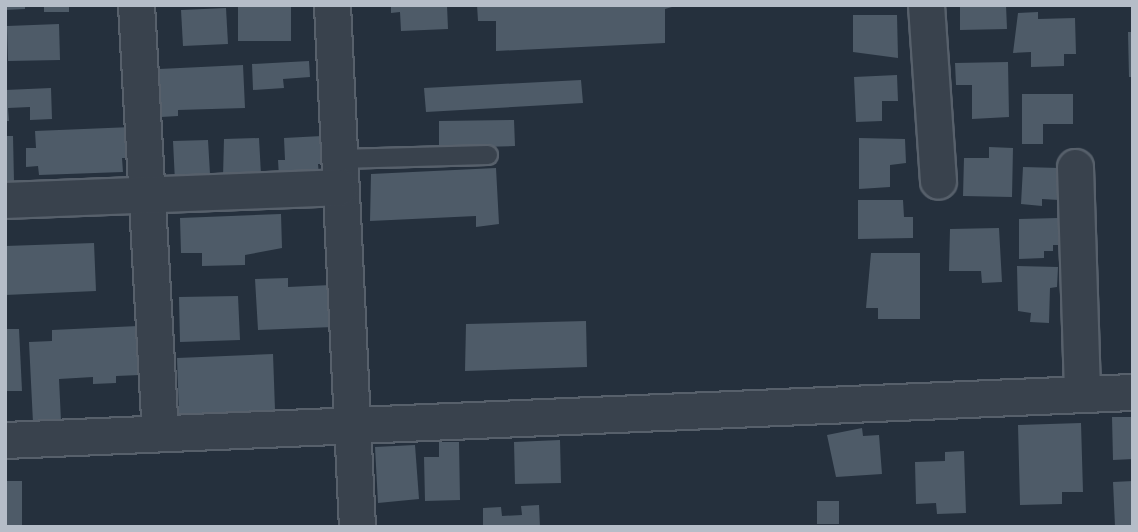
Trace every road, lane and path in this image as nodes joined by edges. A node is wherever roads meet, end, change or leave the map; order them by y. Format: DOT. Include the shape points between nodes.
graph roads {
  1 [pos="136,5"];
  2 [pos="332,5"];
  3 [pos="926,5"];
  4 [pos="488,155"];
  5 [pos="1075,167"];
  6 [pos="340,173"];
  7 [pos="938,181"];
  8 [pos="145,194"];
  9 [pos="5,200"];
  10 [pos="1133,392"];
  11 [pos="1082,394"];
  12 [pos="351,425"];
  13 [pos="160,433"];
  14 [pos="5,440"];
  15 [pos="357,527"];
  1 -- 8 [label="street"];
  2 -- 6 [label="street"];
  3 -- 7 [label="street"];
  4 -- 6 [label="lane"];
  5 -- 11 [label="street"];
  6 -- 8 [label="street"];
  6 -- 12 [label="street"];
  8 -- 9 [label="street"];
  8 -- 13 [label="street"];
  10 -- 11 [label="street"];
  11 -- 12 [label="street"];
  12 -- 13 [label="street"];
  12 -- 15 [label="street"];
  13 -- 14 [label="street"];
}
